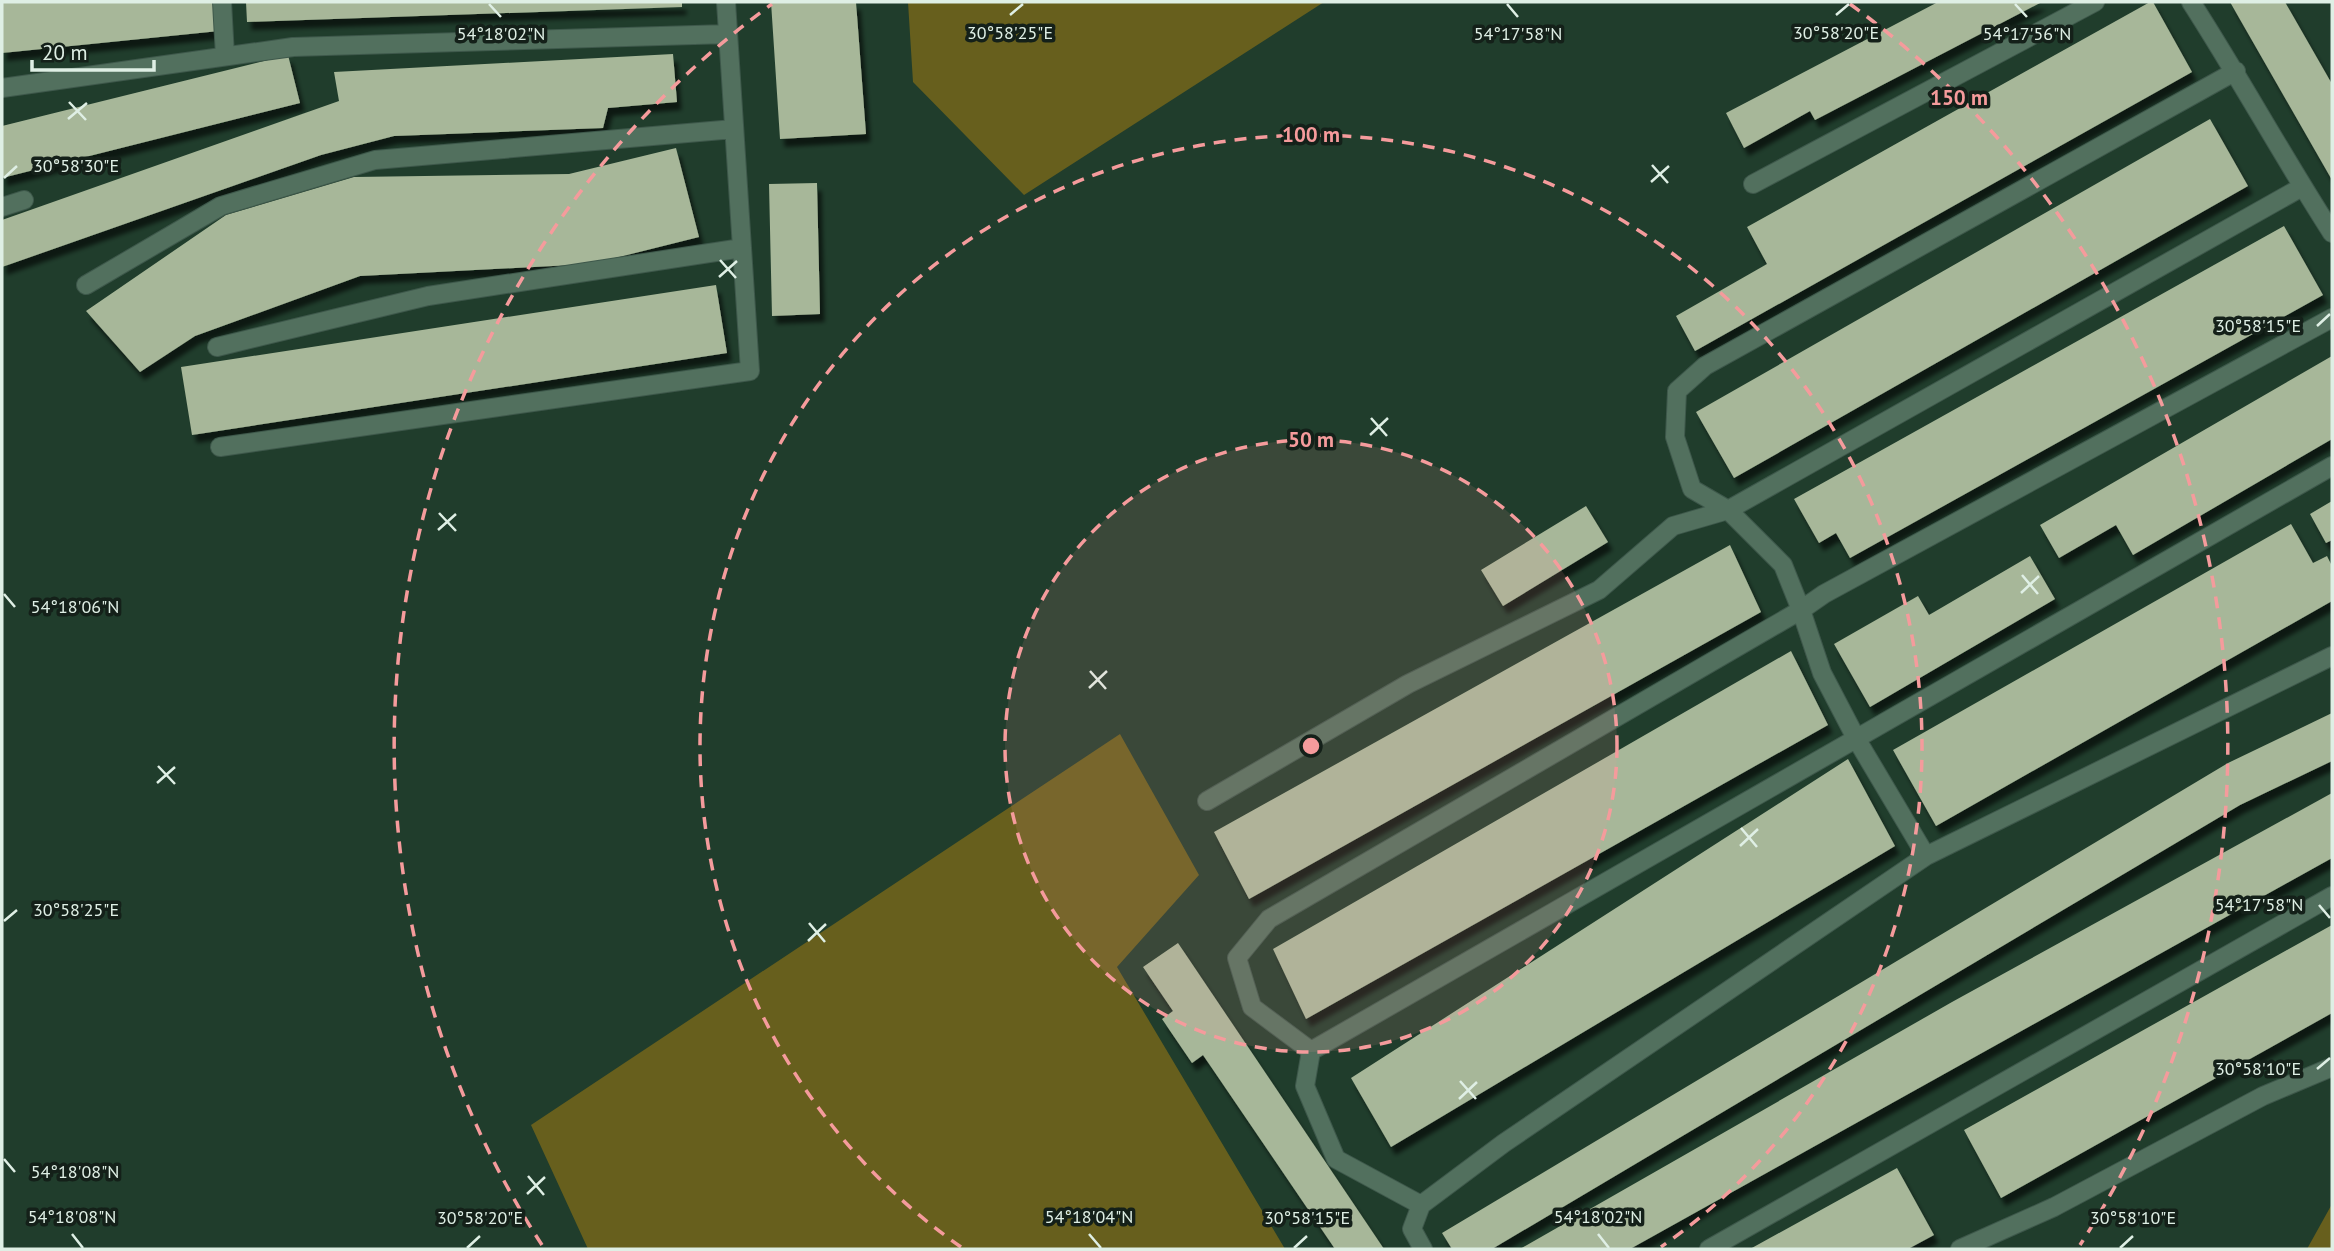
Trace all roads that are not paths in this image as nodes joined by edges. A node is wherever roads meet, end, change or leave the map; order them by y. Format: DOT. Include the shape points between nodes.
graph roads {
  1 [pos="222,2"];
  2 [pos="726,2"];
  3 [pos="2095,2"];
  4 [pos="2192,2"];
  5 [pos="728,34"];
  6 [pos="225,56"];
  7 [pos="2236,71"];
  8 [pos="2,88"];
  9 [pos="734,129"];
  10 [pos="1753,184"];
  11 [pos="2302,187"];
  12 [pos="24,200"];
  13 [pos="2,207"];
  14 [pos="2332,233"];
  15 [pos="742,248"];
  16 [pos="86,285"];
  17 [pos="2332,318"];
  18 [pos="217,347"];
  19 [pos="220,447"];
  20 [pos="2332,466"];
  21 [pos="1728,510"];
  22 [pos="1801,610"];
  23 [pos="2332,656"];
  24 [pos="1857,740"];
  25 [pos="1207,801"];
  26 [pos="1926,856"];
  27 [pos="2332,896"];
  28 [pos="1311,1051"];
  29 [pos="2332,1068"];
  30 [pos="1421,1205"];
  31 [pos="1423,1249"];
  32 [pos="1709,1249"];
  33 [pos="1960,1249"];
  1 -- 6 [label="lane"];
  2 -- 5 [label="lane"];
  3 -- 10 [label="lane"];
  4 -- 7 [label="lane"];
  5 -- 6 [label="lane" via="293,47"];
  5 -- 9 [label="lane"];
  6 -- 8 [label="lane"];
  7 -- 11 [label="lane"];
  7 -- 21 [label="lane" via="1705,366 1677,391 1675,437 1692,489"];
  9 -- 15 [label="lane"];
  9 -- 16 [label="lane" via="375,160 222,206"];
  11 -- 14 [label="lane"];
  11 -- 21 [label="lane"];
  12 -- 13 [label="lane"];
  15 -- 18 [label="lane" via="428,296"];
  15 -- 19 [label="lane" via="750,371"];
  17 -- 22 [label="lane"];
  20 -- 24 [label="lane"];
  21 -- 22 [label="lane" via="1783,565"];
  21 -- 25 [label="lane" via="1673,526 1599,590 1408,684"];
  22 -- 24 [label="lane" via="1822,673"];
  22 -- 28 [label="lane" via="1269,919 1237,958 1252,1007"];
  23 -- 26 [label="lane"];
  24 -- 26 [label="lane"];
  24 -- 28 [label="lane"];
  26 -- 30 [label="lane" via="1516,1135"];
  27 -- 32 [label="lane"];
  28 -- 30 [label="lane" via="1305,1086 1336,1159"];
  29 -- 33 [label="lane" via="2263,1096 2054,1207"];
  30 -- 31 [label="lane" via="1412,1229"];
}
